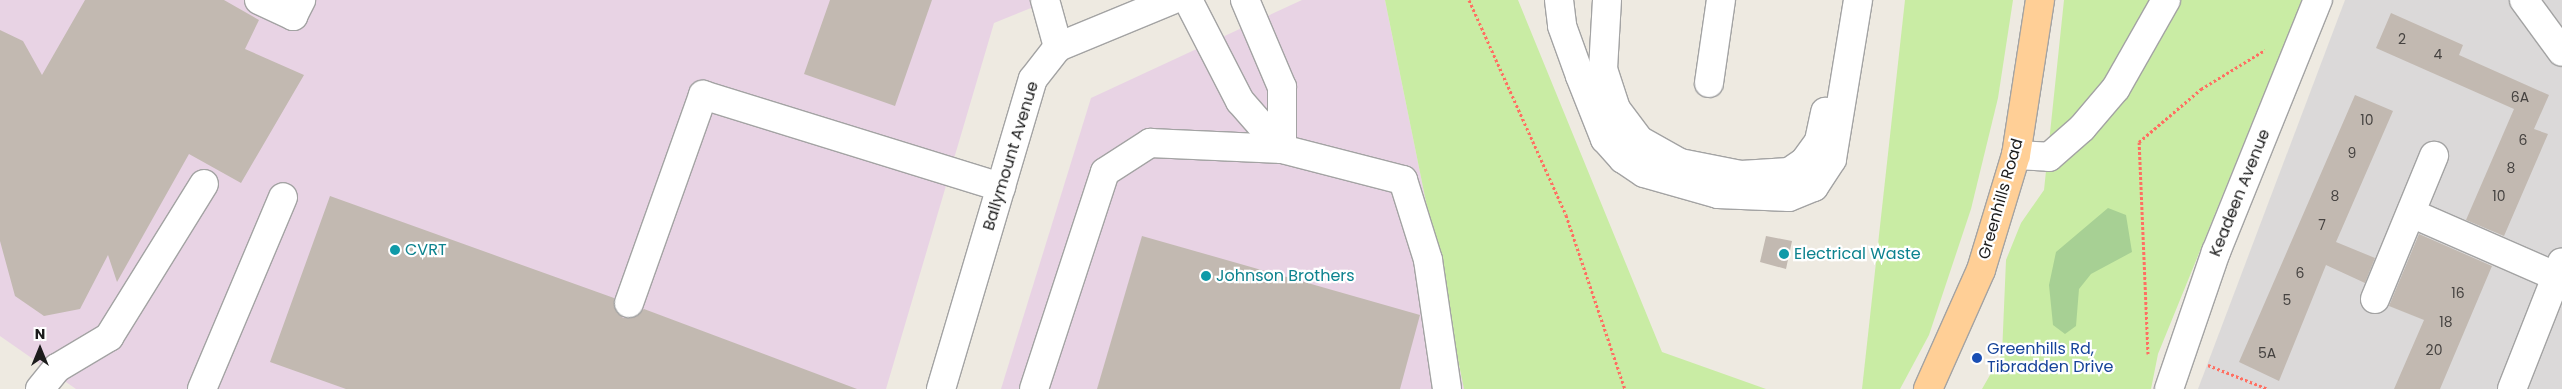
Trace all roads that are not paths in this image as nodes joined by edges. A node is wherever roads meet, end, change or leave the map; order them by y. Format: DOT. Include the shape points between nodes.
graph roads {
  1 [pos="259,0"];
  2 [pos="302,0"];
  3 [pos="1045,0"];
  4 [pos="1188,0"];
  5 [pos="1245,0"];
  6 [pos="1559,0"];
  7 [pos="1607,0"];
  8 [pos="1722,0"];
  9 [pos="1840,0"];
  10 [pos="1858,0"];
  11 [pos="2040,0"];
  12 [pos="2166,0"];
  13 [pos="2318,0"];
  14 [pos="2524,0"];
  15 [pos="1157,2"];
  16 [pos="1058,48"];
  17 [pos="2562,52"];
  18 [pos="1710,83"];
  19 [pos="1282,149"];
  20 [pos="2016,155"];
  21 [pos="2434,156"];
  22 [pos="204,184"];
  23 [pos="1001,187"];
  24 [pos="283,197"];
  25 [pos="2411,213"];
  26 [pos="2560,272"];
  27 [pos="2375,298"];
  28 [pos="629,303"];
  29 [pos="40,389"];
  30 [pos="202,389"];
  31 [pos="941,389"];
  32 [pos="1034,389"];
  33 [pos="1447,389"];
  34 [pos="1928,389"];
  35 [pos="2170,389"];
  36 [pos="2512,389"];
  1 -- 2 [label="street" via="293,16"];
  3 -- 16 [label="street"];
  4 -- 19 [label="street" via="1240,101"];
  5 -- 19 [label="street" via="1282,87"];
  6 -- 10 [label="street" via="1562,26 1605,139 1623,159 1644,173 1718,194 1789,197 1814,187 1832,159"];
  7 -- 9 [label="street" via="1602,69 1616,109 1639,140 1680,163 1741,175 1789,172 1804,162 1819,141"];
  8 -- 18 [label="street"];
  11 -- 20 [label="main road, Greenhills Road"];
  12 -- 20 [label="street" via="2116,88 2082,128 2049,157"];
  13 -- 35 [label="street, Keadeen Avenue" via="2216,252"];
  14 -- 17 [label="street"];
  15 -- 16 [label="street, Ballymount Avenue"];
  16 -- 23 [label="street, Ballymount Avenue" via="1033,79"];
  19 -- 32 [label="street" via="1150,143 1105,172"];
  19 -- 33 [label="street" via="1403,180 1428,260"];
  20 -- 34 [label="main road, Greenhills Road" via="1981,270"];
  21 -- 25 [label="street"];
  22 -- 29 [label="street" via="109,337 57,368"];
  23 -- 28 [label="street" via="702,95"];
  23 -- 31 [label="street, Ballymount Avenue"];
  24 -- 30 [label="street"];
  25 -- 26 [label="street"];
  25 -- 27 [label="street"];
  26 -- 36 [label="street"];
}
